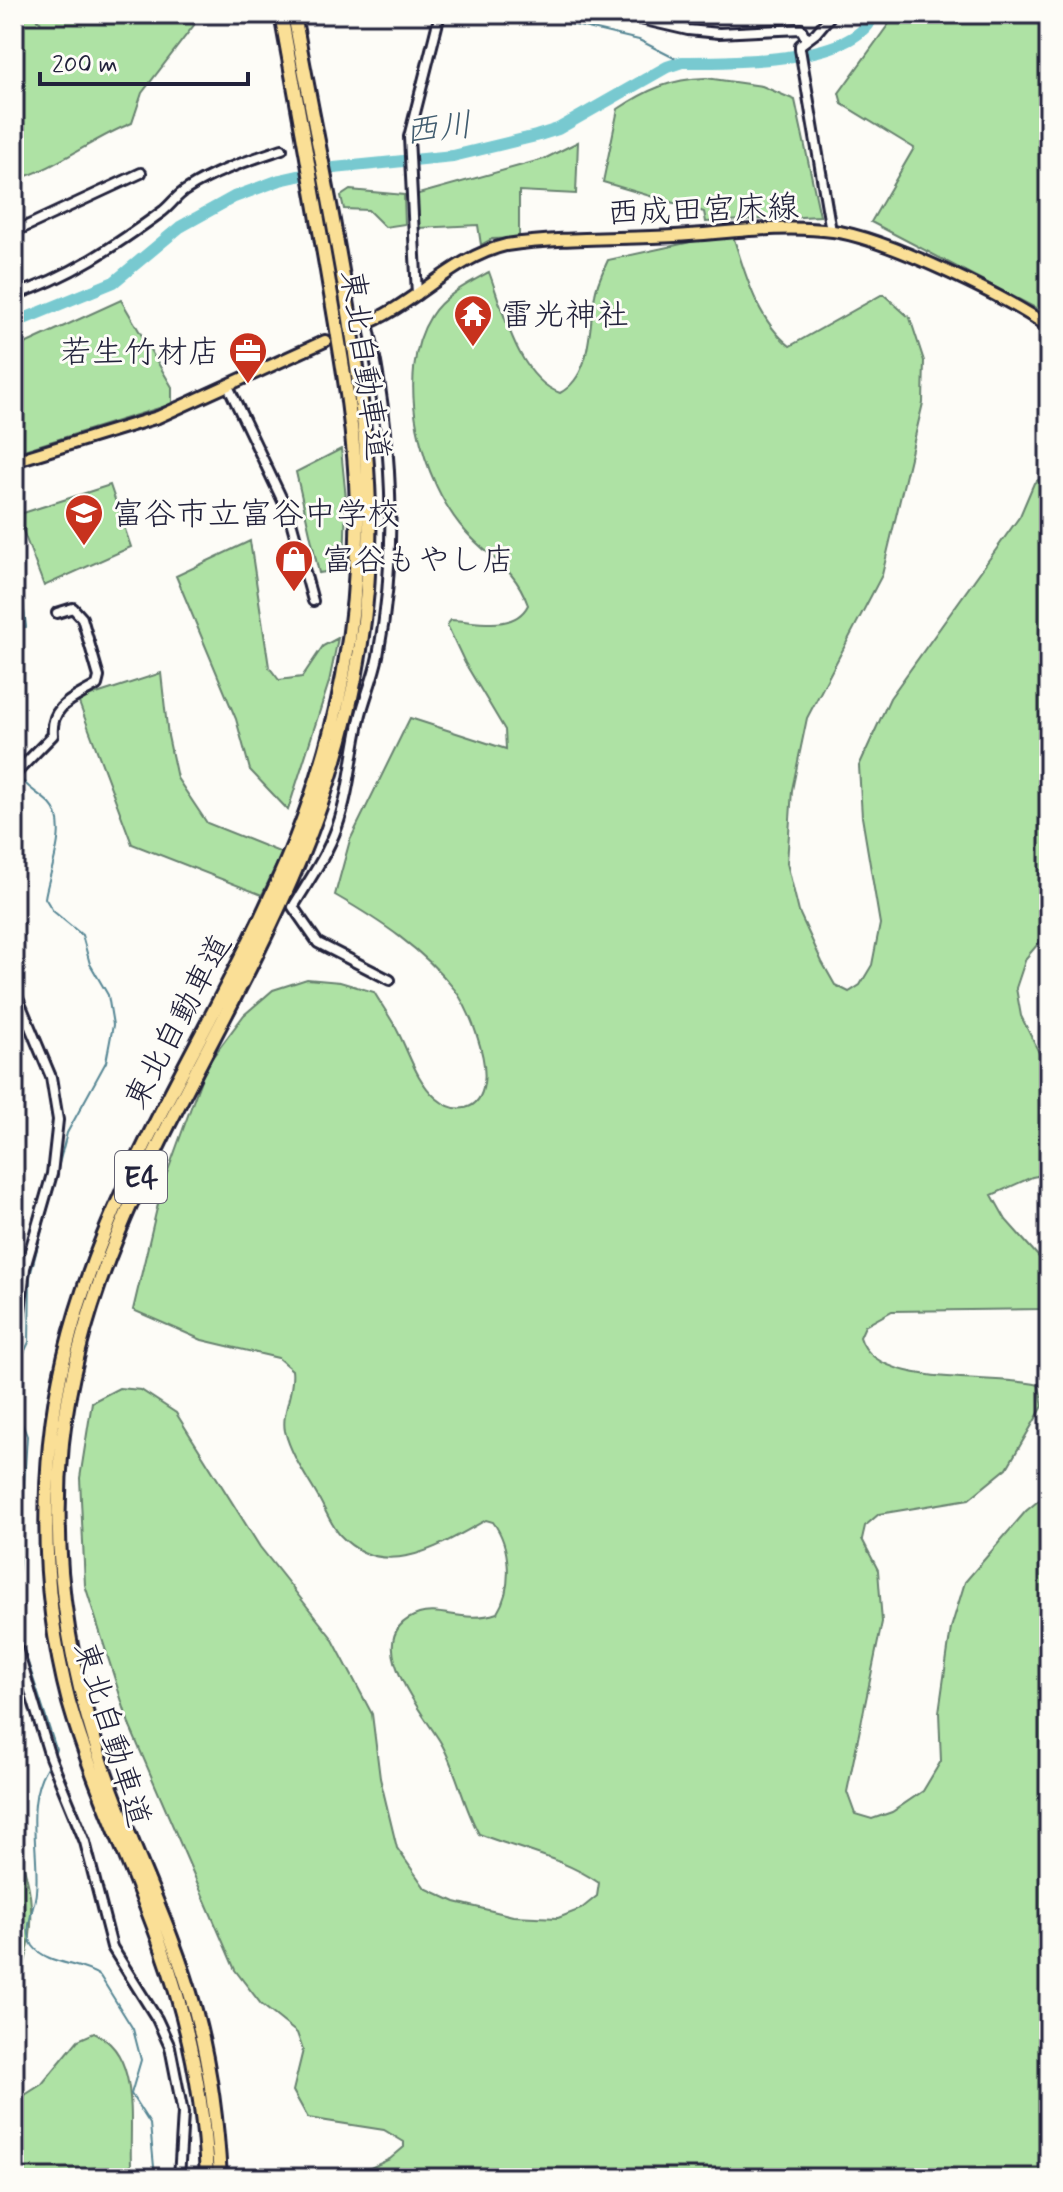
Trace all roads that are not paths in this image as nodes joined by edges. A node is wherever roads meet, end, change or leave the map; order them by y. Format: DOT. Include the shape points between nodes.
graph roads {
  1 [pos="281,14"];
  2 [pos="294,14"];
  3 [pos="440,14"];
  4 [pos="619,14"];
  5 [pos="832,14"];
  6 [pos="807,40"];
  7 [pos="282,149"];
  8 [pos="313,156"];
  9 [pos="141,173"];
  10 [pos="319,191"];
  11 [pos="831,231"];
  12 [pos="14,232"];
  13 [pos="14,295"];
  14 [pos="417,295"];
  15 [pos="364,325"];
  16 [pos="1049,327"];
  17 [pos="325,341"];
  18 [pos="228,386"];
  19 [pos="14,461"];
  20 [pos="313,601"];
  21 [pos="57,613"];
  22 [pos="17,772"];
  23 [pos="390,980"];
  24 [pos="14,989"];
  25 [pos="14,1364"];
  26 [pos="14,1638"];
  27 [pos="179,2178"];
  28 [pos="207,2178"];
  29 [pos="220,2178"];
  1 -- 8 [label="highway, 東北自動車道 / E4"];
  2 -- 8 [label="highway, 東北自動車道 / E4"];
  3 -- 14 [label="street" via="409,137"];
  4 -- 6 [label="street" via="719,33 801,29"];
  5 -- 6 [label="street"];
  6 -- 11 [label="street" via="800,49"];
  7 -- 13 [label="street" via="183,191 108,249"];
  8 -- 10 [label="highway, 東北自動車道 / E4"];
  9 -- 12 [label="street"];
  10 -- 28 [label="highway, 東北自動車道 / E4" via="357,508 353,610 340,693 317,780 287,860 135,1159 91,1263 61,1368 47,1474 49,1584 68,1698 183,2015 198,2085"];
  10 -- 29 [label="highway, 東北自動車道 / E4" via="360,401 369,507 365,611 351,697 328,784 289,885 146,1165 104,1265 76,1360 59,1485 62,1583 81,1694 195,2012 211,2082"];
  11 -- 14 [label="main road, 西成田宮床線" via="506,245 476,255"];
  11 -- 16 [label="main road, 西成田宮床線" via="896,251 1011,303"];
  14 -- 15 [label="main road, 西成田宮床線"];
  15 -- 23 [label="street" via="382,405 388,471 388,591 378,658 334,827 293,907 318,943"];
  17 -- 18 [label="main road"];
  18 -- 19 [label="main road" via="158,417"];
  18 -- 20 [label="street" via="289,514"];
  21 -- 22 [label="street" via="73,608 82,618 97,685 55,711 53,735"];
  24 -- 25 [label="street" via="51,1077 58,1136 25,1268"];
  26 -- 27 [label="street" via="51,1762 85,1842 112,1947 170,2047 183,2113"];
}
